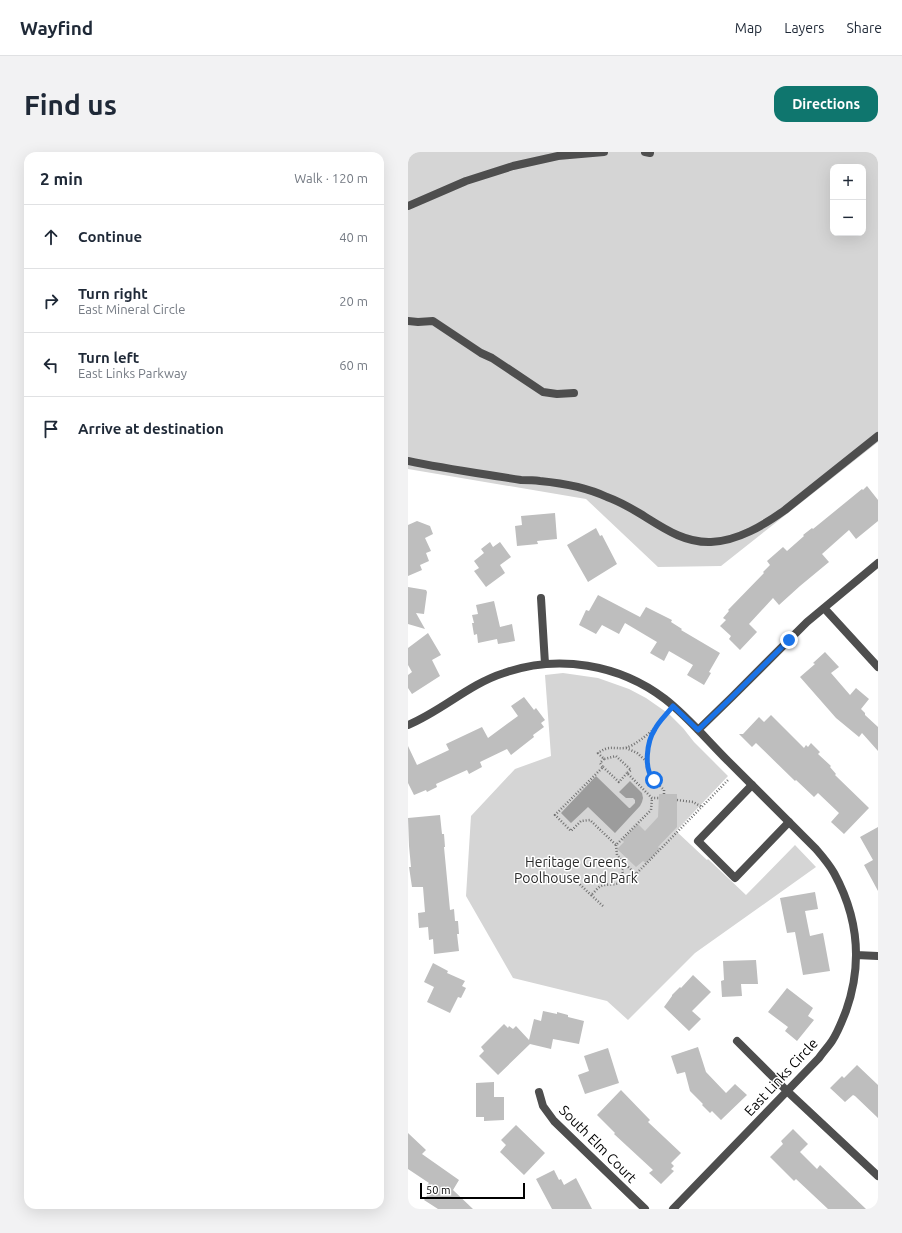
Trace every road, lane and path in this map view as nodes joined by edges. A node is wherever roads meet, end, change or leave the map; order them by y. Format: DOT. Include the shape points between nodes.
graph roads {
  1 [pos="604,152"];
  2 [pos="408,206"];
  3 [pos="408,321"];
  4 [pos="574,393"];
  5 [pos="878,436"];
  6 [pos="408,461"];
  7 [pos="878,563"];
  8 [pos="541,598"];
  9 [pos="824,608"];
  10 [pos="545,664"];
  11 [pos="878,667"];
  12 [pos="673,706"];
  13 [pos="408,725"];
  14 [pos="654,729"];
  15 [pos="698,730"];
  16 [pos="626,748"];
  17 [pos="604,758"];
  18 [pos="646,761"];
  19 [pos="604,767"];
  20 [pos="627,773"];
  21 [pos="729,779"];
  22 [pos="752,785"];
  23 [pos="664,794"];
  24 [pos="652,798"];
  25 [pos="659,798"];
  26 [pos="677,800"];
  27 [pos="702,807"];
  28 [pos="789,822"];
  29 [pos="616,845"];
  30 [pos="626,865"];
  31 [pos="569,874"];
  32 [pos="591,895"];
  33 [pos="603,906"];
  34 [pos="856,955"];
  35 [pos="878,956"];
  36 [pos="737,1041"];
  37 [pos="787,1090"];
  38 [pos="539,1092"];
  39 [pos="878,1176"];
  40 [pos="645,1209"];
  41 [pos="673,1209"];
  1 -- 2 [label="street" via="558,156 513,166"];
  3 -- 4 [label="street" via="433,321 544,392"];
  5 -- 6 [label="street" via="769,522 735,537 711,542 675,535 596,492"];
  7 -- 9 [label="street"];
  8 -- 10 [label="street"];
  9 -- 11 [label="street"];
  9 -- 15 [label="street" via="793,635"];
  10 -- 12 [label="street, East Links Circle" via="601,668 633,680"];
  10 -- 13 [label="street, East Links Circle" via="523,667 487,680"];
  12 -- 14 [label="path"];
  12 -- 15 [label="street, East Links Circle"];
  14 -- 16 [label="path"];
  14 -- 18 [label="path"];
  15 -- 22 [label="street, East Links Circle"];
  16 -- 17 [label="path" via="605,748 598,753"];
  16 -- 18 [label="path"];
  17 -- 19 [label="path" via="600,763"];
  17 -- 20 [label="path" via="616,756 631,770"];
  18 -- 23 [label="path" via="651,777 664,790"];
  19 -- 20 [label="path" via="619,782"];
  19 -- 29 [label="path" via="555,816 571,831 581,821 590,820"];
  20 -- 24 [label="path"];
  21 -- 27 [label="path"];
  22 -- 28 [label="street, East Links Circle"];
  22 -- 28 [label="street" via="698,841 735,878"];
  24 -- 25 [label="path"];
  24 -- 29 [label="path" via="651,810"];
  26 -- 27 [label="path" via="693,802"];
  27 -- 30 [label="path" via="636,874"];
  28 -- 34 [label="street, East Links Circle" via="816,849 833,871 849,905"];
  29 -- 30 [label="path" via="616,855"];
  30 -- 32 [label="path" via="622,870 622,881 616,885 600,886"];
  31 -- 32 [label="path"];
  32 -- 33 [label="path"];
  34 -- 35 [label="street"];
  34 -- 37 [label="street, East Links Circle" via="853,985 841,1024 819,1058"];
  36 -- 37 [label="street"];
  37 -- 39 [label="street"];
  37 -- 41 [label="street, East Links Circle"];
  38 -- 40 [label="street, South Elm Court" via="554,1121"];
}
